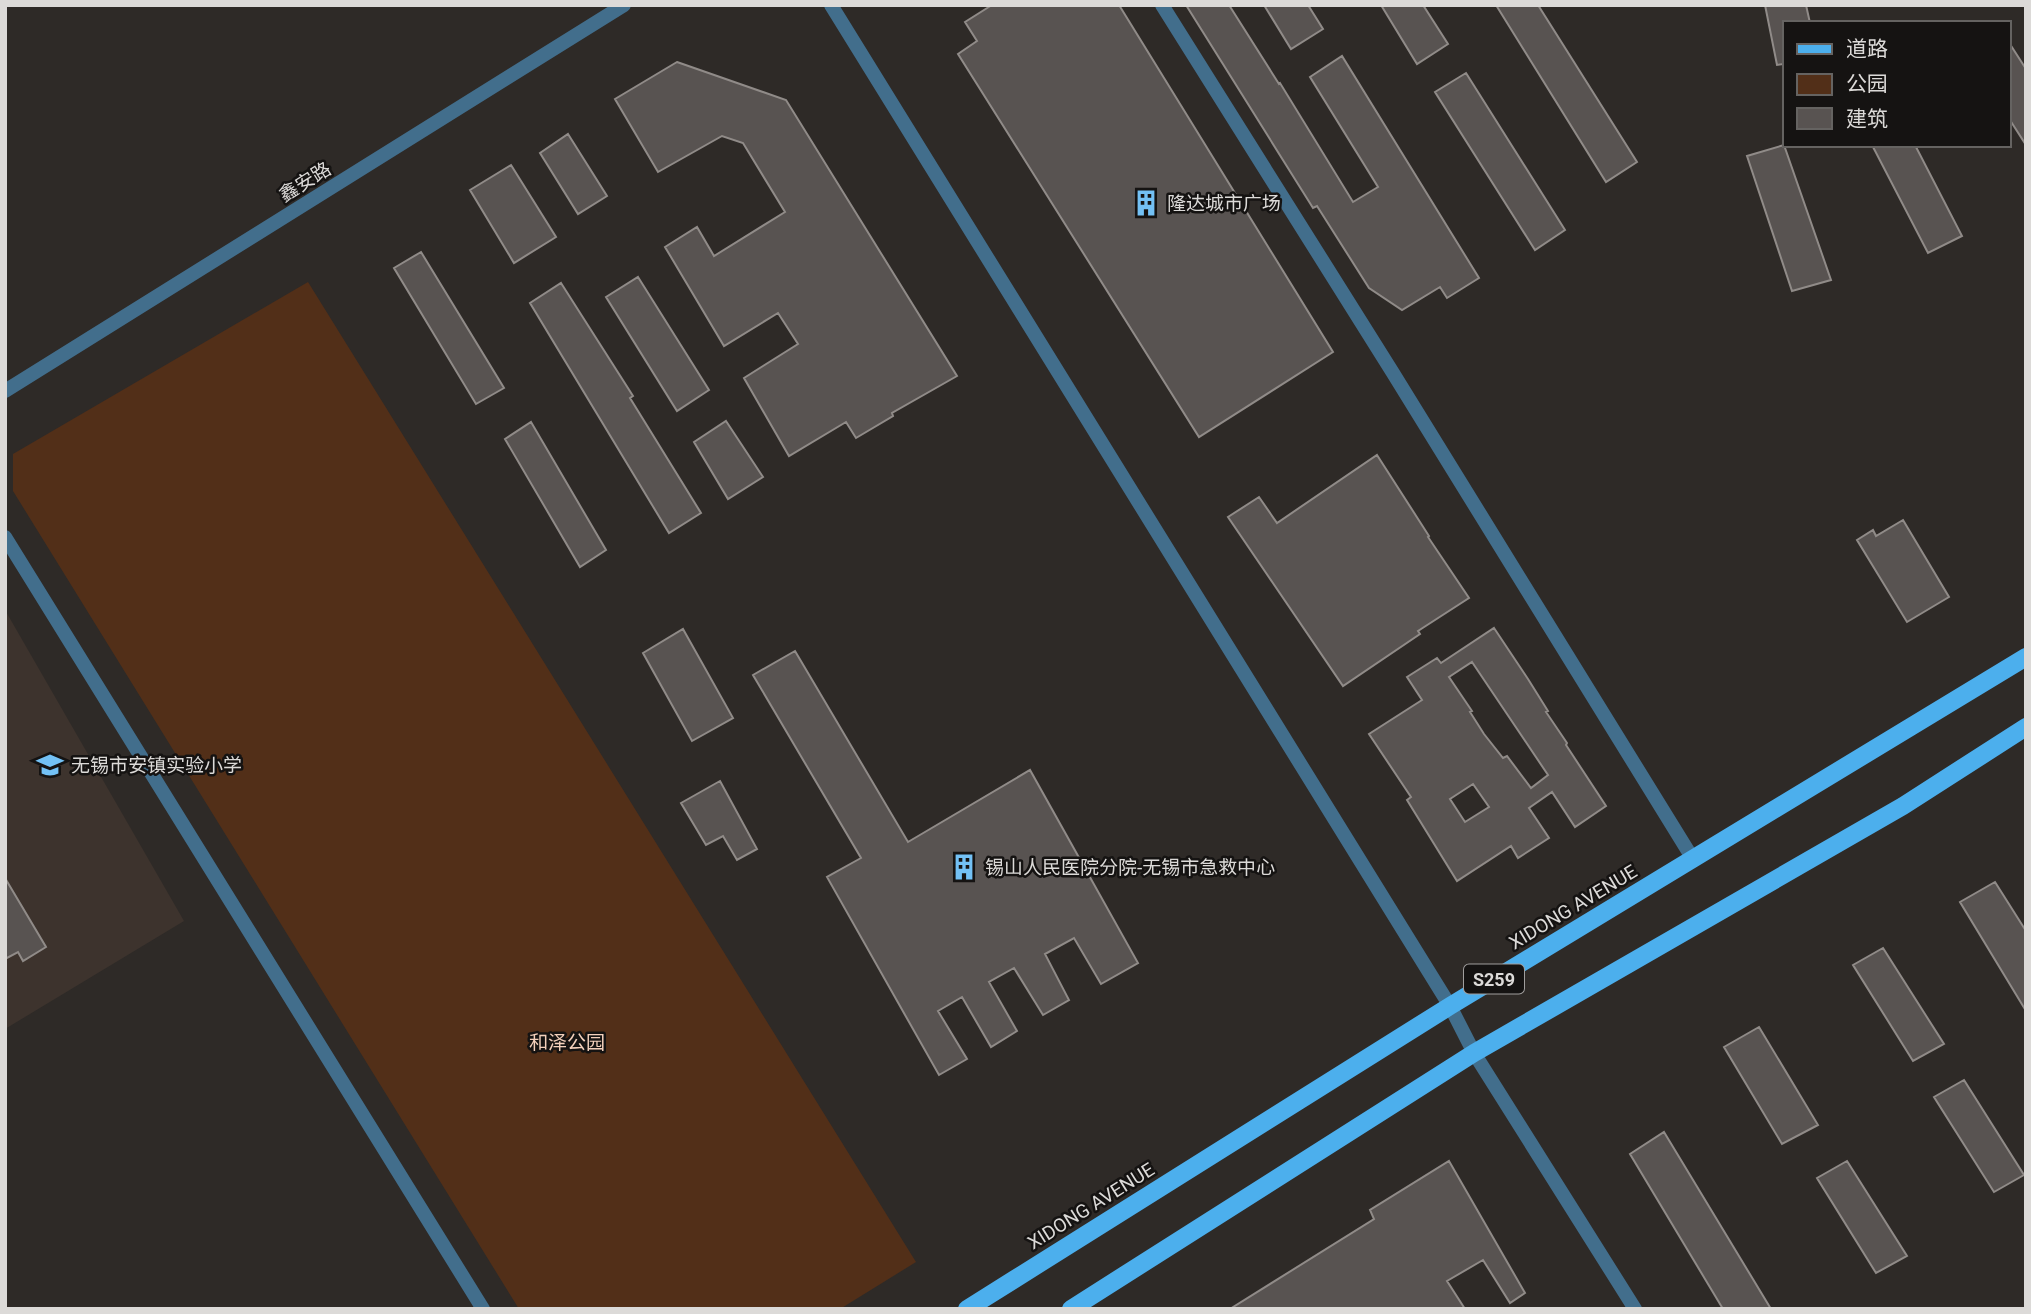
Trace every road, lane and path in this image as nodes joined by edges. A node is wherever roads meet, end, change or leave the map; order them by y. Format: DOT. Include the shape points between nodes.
graph roads {
  1 [pos="624,5"];
  2 [pos="831,5"];
  3 [pos="1162,5"];
  4 [pos="5,391"];
  5 [pos="5,537"];
  6 [pos="2026,657"];
  7 [pos="2026,727"];
  8 [pos="1693,859"];
  9 [pos="1450,1006"];
  10 [pos="1474,1053"];
  11 [pos="483,1309"];
  12 [pos="967,1309"];
  13 [pos="1071,1309"];
  14 [pos="1635,1309"];
  1 -- 4 [label="street, 鑫安路"];
  2 -- 9 [label="street"];
  3 -- 8 [label="street"];
  5 -- 11 [label="street"];
  6 -- 8 [label="main road, XIDONG AVENUE / S259"];
  7 -- 10 [label="main road, S259" via="1903,806"];
  8 -- 9 [label="main road, XIDONG AVENUE / S259"];
  9 -- 10 [label="street"];
  9 -- 12 [label="main road, XIDONG AVENUE / S259"];
  10 -- 13 [label="main road, S259"];
  10 -- 14 [label="street"];
}
